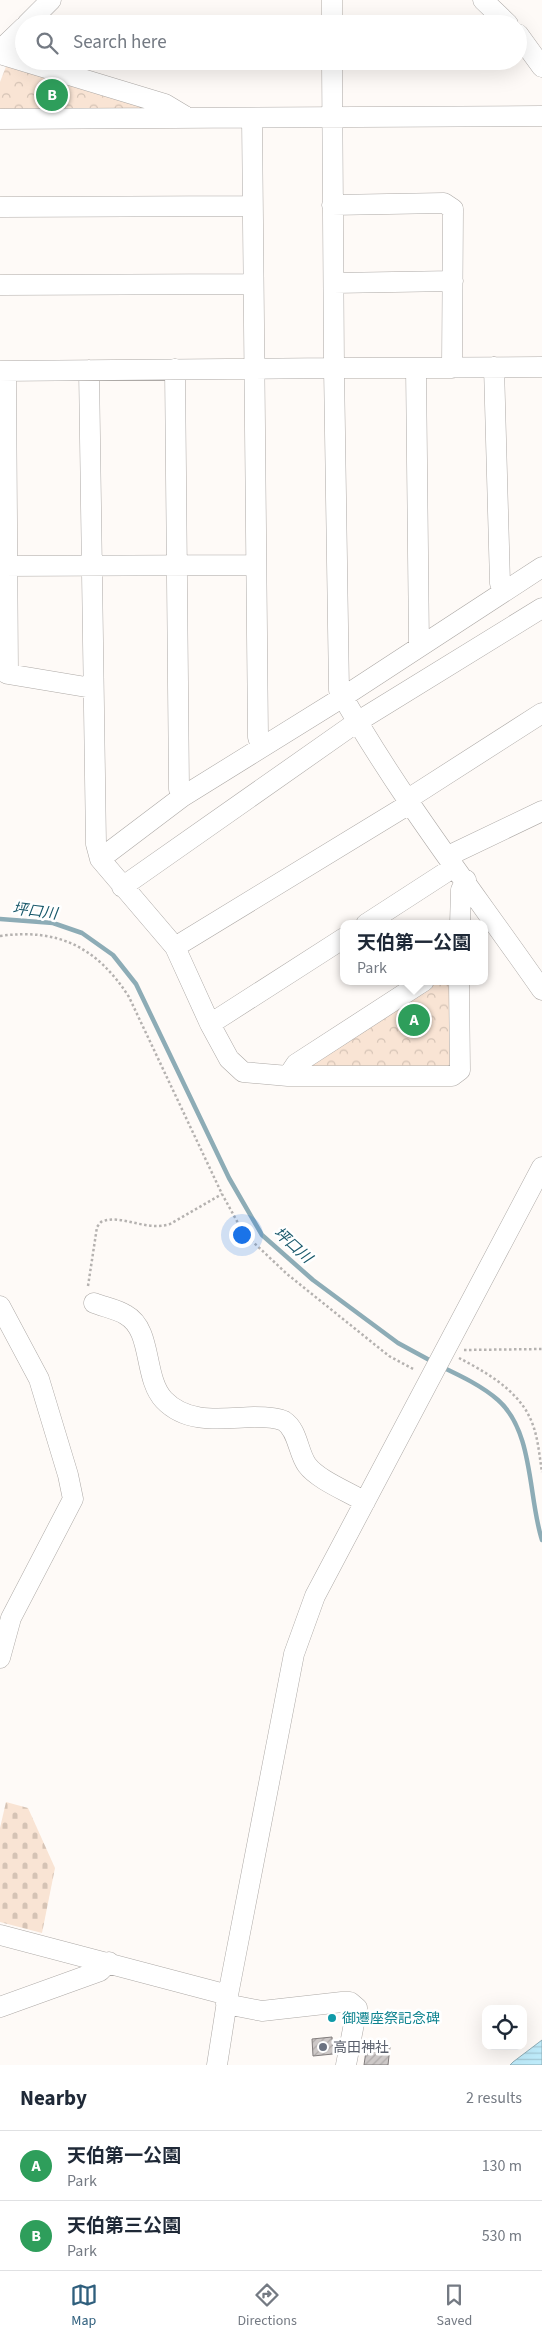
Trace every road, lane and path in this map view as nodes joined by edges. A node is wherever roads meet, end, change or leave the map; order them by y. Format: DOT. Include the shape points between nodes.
graph roads {
  1 [pos="52,0"];
  2 [pos="332,0"];
  3 [pos="483,0"];
  4 [pos="36,15"];
  5 [pos="332,15"];
  6 [pos="499,15"];
  7 [pos="15,36"];
  8 [pos="527,46"];
  9 [pos="0,50"];
  10 [pos="0,54"];
  11 [pos="15,59"];
  12 [pos="542,67"];
  13 [pos="53,70"];
  14 [pos="332,70"];
  15 [pos="542,116"];
  16 [pos="187,117"];
  17 [pos="0,118"];
  18 [pos="252,118"];
  19 [pos="333,118"];
  20 [pos="332,205"];
  21 [pos="252,206"];
  22 [pos="0,207"];
  23 [pos="453,281"];
  24 [pos="334,283"];
  25 [pos="252,284"];
  26 [pos="0,286"];
  27 [pos="542,367"];
  28 [pos="175,368"];
  29 [pos="334,368"];
  30 [pos="416,368"];
  31 [pos="452,368"];
  32 [pos="494,368"];
  33 [pos="254,369"];
  34 [pos="89,370"];
  35 [pos="3,371"];
  36 [pos="256,565"];
  37 [pos="4,566"];
  38 [pos="176,566"];
  39 [pos="91,567"];
  40 [pos="542,567"];
  41 [pos="503,592"];
  42 [pos="542,608"];
  43 [pos="419,645"];
  44 [pos="4,672"];
  45 [pos="92,688"];
  46 [pos="343,697"];
  47 [pos="542,713"];
  48 [pos="357,722"];
  49 [pos="261,747"];
  50 [pos="182,797"];
  51 [pos="410,801"];
  52 [pos="542,811"];
  53 [pos="100,859"];
  54 [pos="456,868"];
  55 [pos="122,887"];
  56 [pos="372,920"];
  57 [pos="460,920"];
  58 [pos="0,936"];
  59 [pos="340,941"];
  60 [pos="175,947"];
  61 [pos="418,985"];
  62 [pos="459,985"];
  63 [pos="542,990"];
  64 [pos="210,1024"];
  65 [pos="288,1076"];
  66 [pos="542,1167"];
  67 [pos="222,1194"];
  68 [pos="94,1303"];
  69 [pos="0,1306"];
  70 [pos="542,1348"];
  71 [pos="445,1350"];
  72 [pos="431,1376"];
  73 [pos="542,1472"];
  74 [pos="365,1502"];
  75 [pos="0,1658"];
  76 [pos="0,1935"];
  77 [pos="109,1962"];
  78 [pos="227,2000"];
  79 [pos="0,2007"];
  80 [pos="217,2065"];
  81 [pos="346,2065"];
  1 -- 4 [label="street"];
  2 -- 5 [label="street"];
  3 -- 6 [label="street"];
  7 -- 9 [label="street"];
  8 -- 12 [label="street"];
  10 -- 11 [label="street"];
  13 -- 16 [label="street" via="165,104"];
  14 -- 19 [label="street"];
  15 -- 19 [label="street"];
  16 -- 17 [label="street"];
  16 -- 18 [label="street"];
  18 -- 19 [label="street"];
  18 -- 21 [label="street"];
  19 -- 20 [label="street"];
  20 -- 23 [label="street" via="444,203 453,209"];
  20 -- 24 [label="street"];
  21 -- 22 [label="street"];
  21 -- 25 [label="street"];
  23 -- 24 [label="street"];
  23 -- 31 [label="street"];
  24 -- 29 [label="street"];
  25 -- 26 [label="street"];
  25 -- 33 [label="street"];
  27 -- 32 [label="street"];
  28 -- 33 [label="street"];
  28 -- 34 [label="street"];
  28 -- 38 [label="street"];
  29 -- 30 [label="street"];
  29 -- 33 [label="street"];
  29 -- 46 [label="street" via="339,690"];
  30 -- 31 [label="street"];
  30 -- 43 [label="street"];
  31 -- 32 [label="street"];
  32 -- 41 [label="street" via="500,583"];
  33 -- 36 [label="street"];
  34 -- 35 [label="street"];
  34 -- 39 [label="street"];
  35 -- 37 [label="street"];
  36 -- 38 [label="street"];
  36 -- 49 [label="street" via="258,737"];
  37 -- 39 [label="street"];
  37 -- 44 [label="street"];
  38 -- 39 [label="street"];
  38 -- 50 [label="street" via="179,789"];
  39 -- 45 [label="street"];
  40 -- 41 [label="street"];
  41 -- 43 [label="street"];
  42 -- 48 [label="street"];
  43 -- 46 [label="street"];
  44 -- 45 [label="street"];
  45 -- 53 [label="street" via="96,844"];
  46 -- 48 [label="street"];
  46 -- 49 [label="street"];
  47 -- 51 [label="street"];
  48 -- 51 [label="street"];
  48 -- 55 [label="street"];
  49 -- 50 [label="street"];
  50 -- 53 [label="street"];
  51 -- 54 [label="street"];
  51 -- 60 [label="street"];
  52 -- 54 [label="street"];
  53 -- 55 [label="street"];
  54 -- 56 [label="street"];
  54 -- 57 [label="street" via="461,890"];
  54 -- 63 [label="street"];
  55 -- 60 [label="street"];
  58 -- 67 [label="path" via="42,934 64,940 108,968 129,997"];
  59 -- 64 [label="street"];
  60 -- 64 [label="street"];
  61 -- 65 [label="street" via="296,1064"];
  62 -- 65 [label="street" via="460,1070 452,1076"];
  64 -- 65 [label="street" via="229,1059 243,1072"];
  66 -- 71 [label="street"];
  67 -- 68 [label="path" via="170,1224 152,1227 112,1219 100,1222 88,1290 88,1296"];
  67 -- 72 [label="path" via="252,1241 287,1274 389,1356"];
  68 -- 74 [label="street" via="126,1314 137,1323 154,1383 163,1399 179,1412 200,1418 266,1417 284,1422 292,1431 307,1465"];
  69 -- 75 [label="street" via="39,1379 73,1499 11,1618"];
  70 -- 71 [label="path"];
  71 -- 72 [label="street"];
  71 -- 73 [label="path" via="484,1372 523,1406 535,1432"];
  72 -- 74 [label="street"];
  74 -- 78 [label="street" via="315,1596 294,1654"];
  76 -- 77 [label="street"];
  77 -- 78 [label="street"];
  77 -- 79 [label="street" via="100,1971"];
  78 -- 80 [label="street"];
  78 -- 81 [label="street" via="262,2011 350,2002 357,2008"];
}
